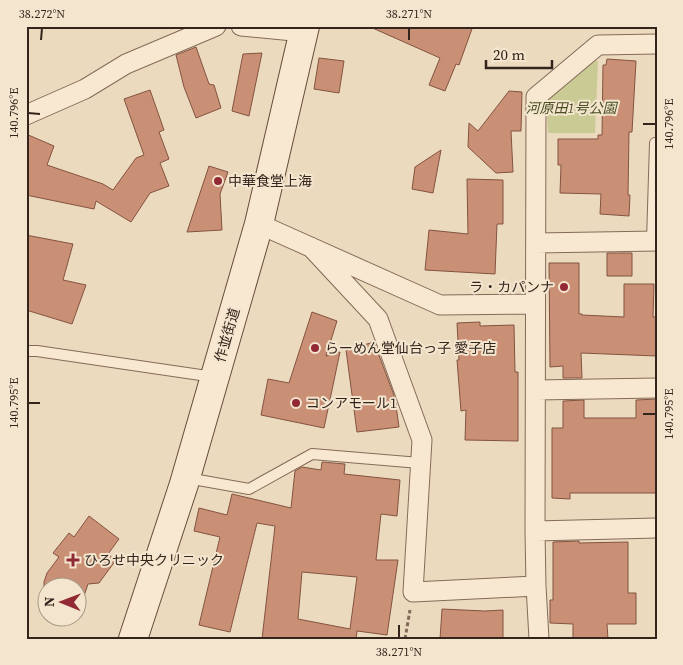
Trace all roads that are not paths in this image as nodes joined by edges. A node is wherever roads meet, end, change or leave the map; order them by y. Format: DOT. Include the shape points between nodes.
graph roads {
  1 [pos="216,26"];
  2 [pos="241,26"];
  3 [pos="305,29"];
  4 [pos="657,44"];
  5 [pos="26,115"];
  6 [pos="656,143"];
  7 [pos="259,224"];
  8 [pos="654,241"];
  9 [pos="536,243"];
  10 [pos="311,247"];
  11 [pos="535,304"];
  12 [pos="26,351"];
  13 [pos="215,377"];
  14 [pos="657,388"];
  15 [pos="536,390"];
  16 [pos="420,463"];
  17 [pos="186,478"];
  18 [pos="657,528"];
  19 [pos="536,531"];
  20 [pos="536,586"];
  21 [pos="133,639"];
  22 [pos="539,639"];
  1 -- 5 [label="street" via="126,64 85,90"];
  2 -- 3 [label="street"];
  3 -- 7 [label="street, 作並街道"];
  4 -- 9 [label="street" via="598,45 536,97"];
  6 -- 8 [label="lane"];
  7 -- 10 [label="street"];
  7 -- 13 [label="street, 作並街道"];
  8 -- 9 [label="street"];
  9 -- 11 [label="street"];
  10 -- 11 [label="street" via="440,305"];
  10 -- 16 [label="street" via="378,319 422,440"];
  11 -- 15 [label="street"];
  12 -- 13 [label="lane"];
  13 -- 17 [label="street, 作並街道"];
  14 -- 15 [label="street"];
  15 -- 19 [label="street"];
  16 -- 17 [label="lane" via="312,454 249,489"];
  16 -- 20 [label="street" via="413,592"];
  17 -- 21 [label="street, 作並街道"];
  18 -- 19 [label="street"];
  19 -- 20 [label="street"];
  20 -- 22 [label="street"];
}
